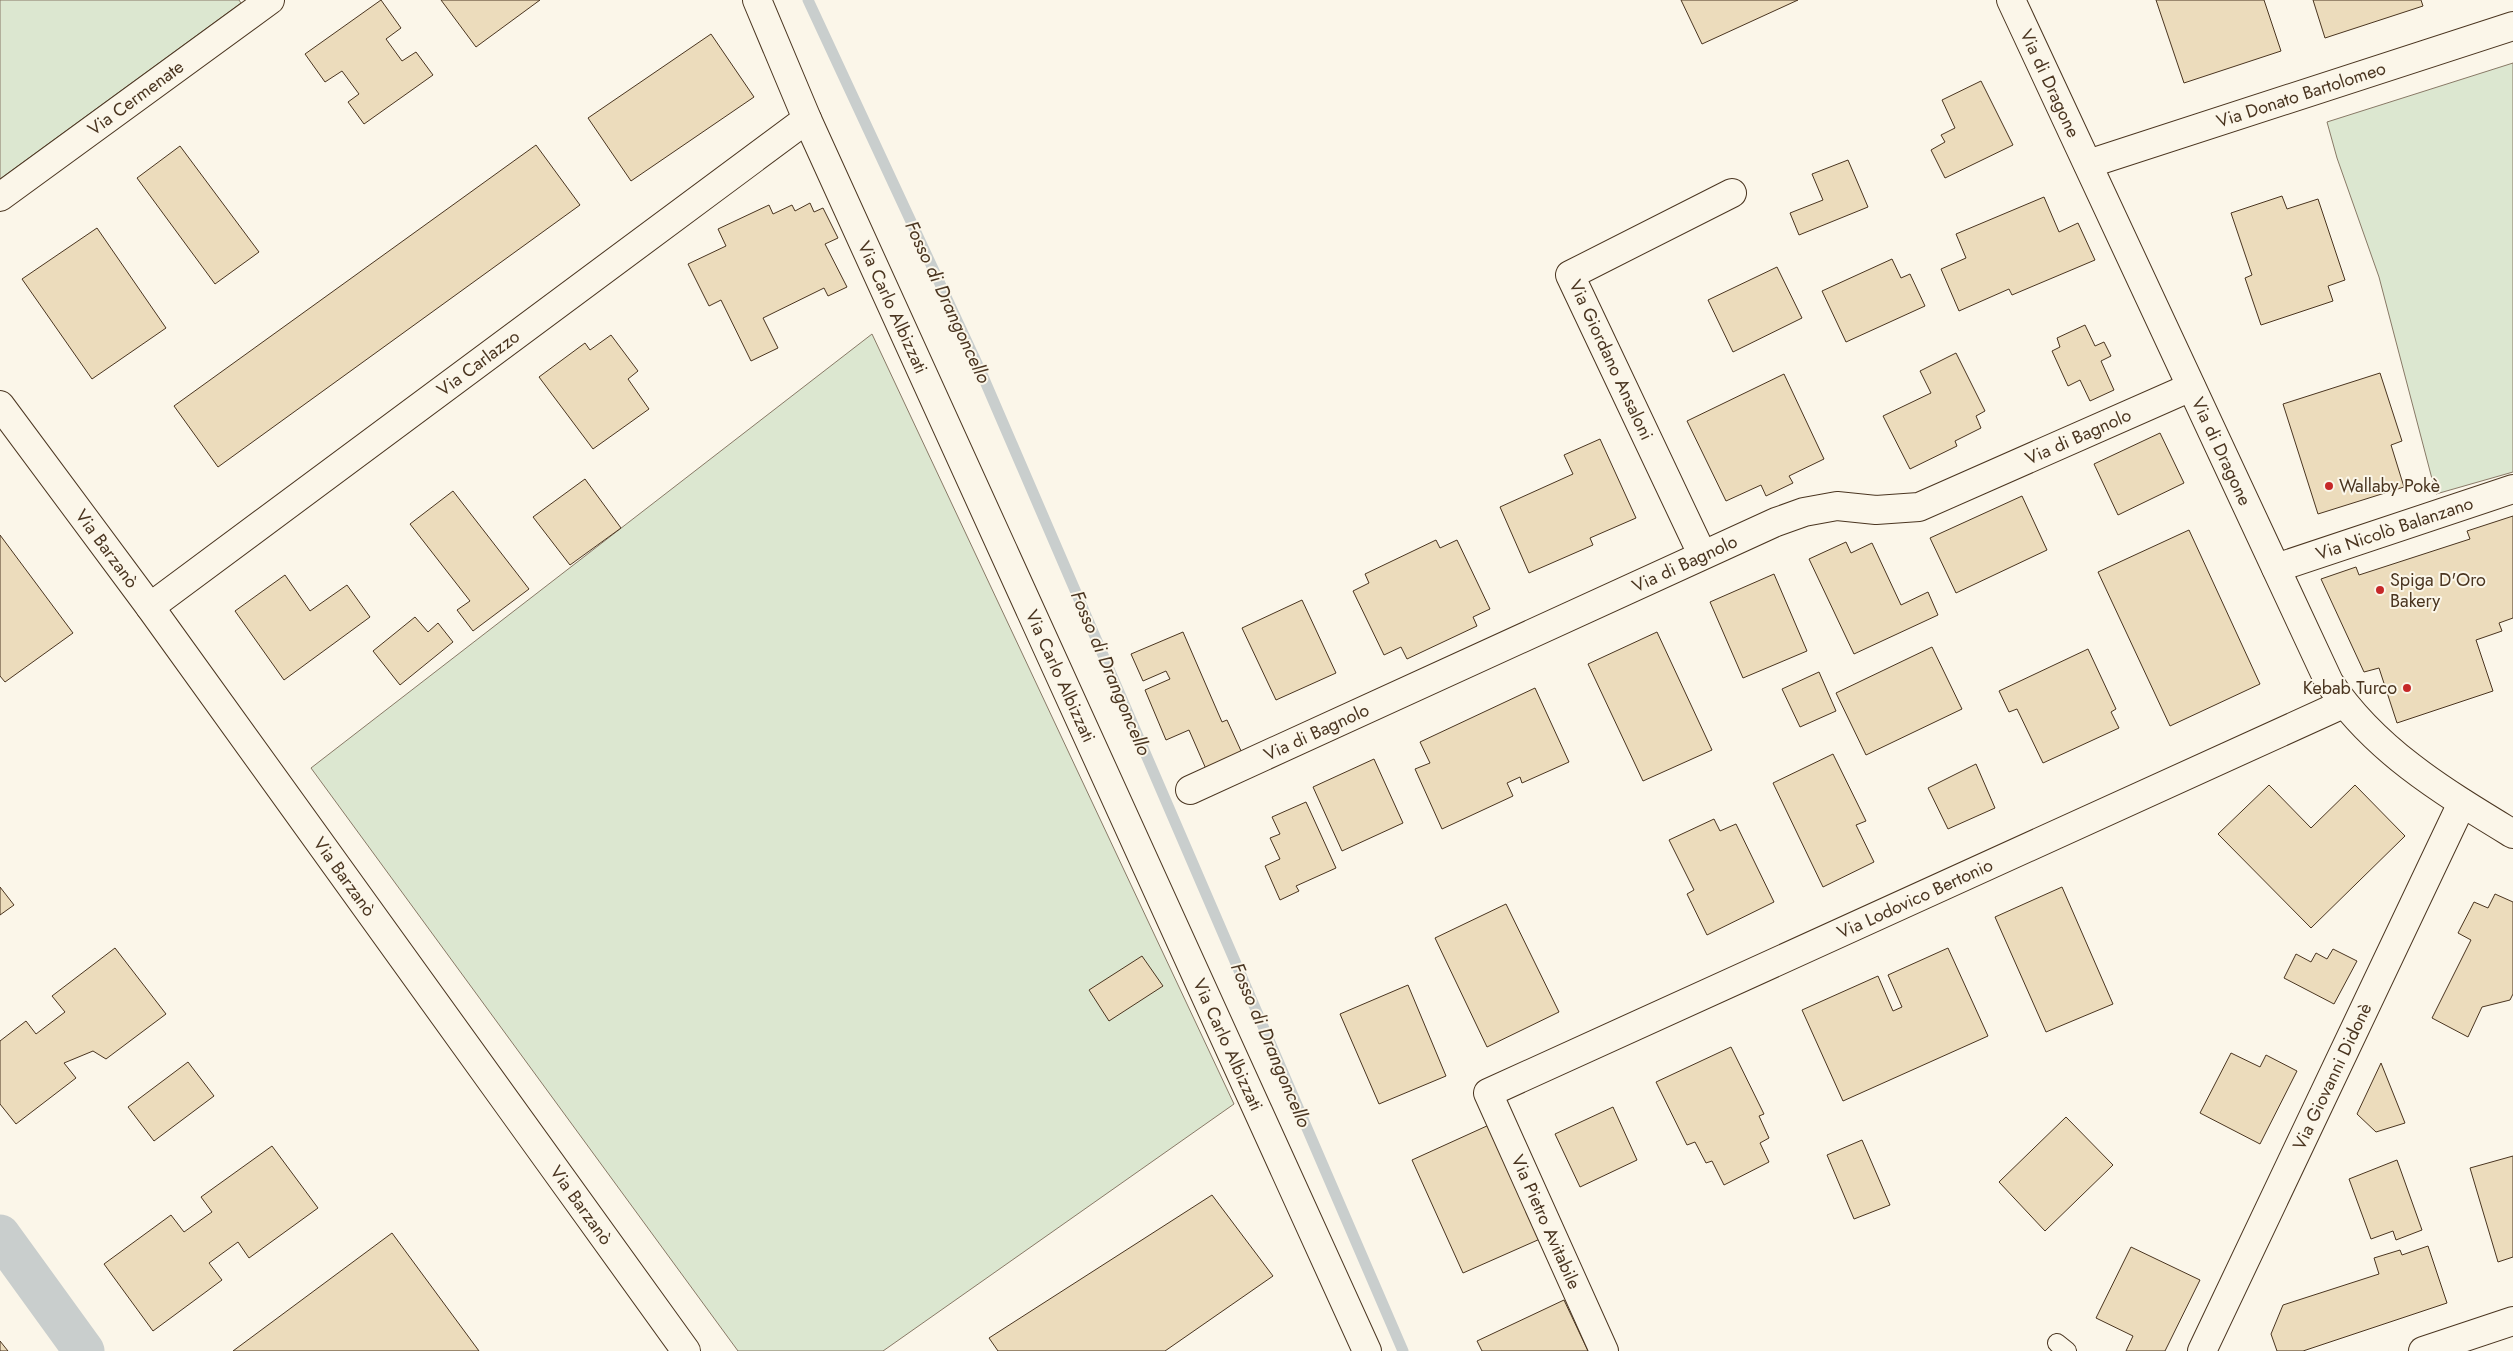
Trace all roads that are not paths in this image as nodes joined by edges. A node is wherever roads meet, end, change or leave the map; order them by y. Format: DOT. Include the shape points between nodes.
graph roads {
  1 [pos="270,0"];
  2 [pos="757,0"];
  3 [pos="2011,0"];
  4 [pos="2513,26"];
  5 [pos="807,119"];
  6 [pos="2088,164"];
  7 [pos="1732,193"];
  8 [pos="0,197"];
  9 [pos="2191,387"];
  10 [pos="0,405"];
  11 [pos="2513,489"];
  12 [pos="1702,554"];
  13 [pos="2276,568"];
  14 [pos="150,607"];
  15 [pos="2343,704"];
  16 [pos="1190,790"];
  17 [pos="2462,803"];
  18 [pos="2513,834"];
  19 [pos="1488,1093"];
  20 [pos="2513,1321"];
  21 [pos="686,1351"];
  22 [pos="1366,1351"];
  23 [pos="1604,1351"];
  24 [pos="2202,1351"];
  25 [pos="2423,1351"];
  1 -- 8 [label="street, Via Cermenate"];
  2 -- 5 [label="street, Via Carlo Albizzati"];
  3 -- 6 [label="street, Via di Dragone"];
  4 -- 6 [label="street, Via Donato Bartolomeo"];
  5 -- 14 [label="street, Via Carlazzo"];
  5 -- 22 [label="street, Via Carlo Albizzati"];
  6 -- 9 [label="street, Via di Dragone"];
  7 -- 12 [label="street, Via Giordano Ansaloni" via="1570,275"];
  9 -- 12 [label="street, Via di Bagnolo" via="1919,507 1876,510 1837,506 1804,512"];
  9 -- 13 [label="street, Via di Dragone"];
  10 -- 14 [label="street, Via Barzanò"];
  11 -- 13 [label="street, Via Nicolò Balanzano"];
  12 -- 16 [label="street, Via di Bagnolo"];
  13 -- 15 [label="street, Via di Dragone" via="2318,661"];
  14 -- 21 [label="street, Via Barzanò"];
  15 -- 17 [label="street, Via di Dragone" via="2405,765"];
  15 -- 19 [label="street, Via Lodovico Bertonio"];
  17 -- 18 [label="street, Via di Dragone"];
  17 -- 24 [label="street, Via Giovanni Didonè"];
  19 -- 23 [label="street, Via Pietro Avitabile"];
  20 -- 25 [label="street"];
}
